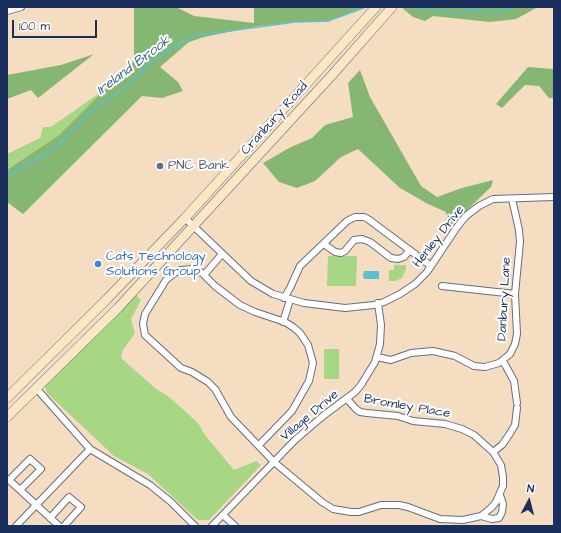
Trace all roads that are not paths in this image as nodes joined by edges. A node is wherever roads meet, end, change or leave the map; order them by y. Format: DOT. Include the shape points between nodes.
graph roads {
  1 [pos="21,7"];
  2 [pos="376,7"];
  3 [pos="392,7"];
  4 [pos="7,11"];
  5 [pos="554,197"];
  6 [pos="512,199"];
  7 [pos="185,218"];
  8 [pos="194,226"];
  9 [pos="324,244"];
  10 [pos="410,250"];
  11 [pos="222,254"];
  12 [pos="431,266"];
  13 [pos="204,275"];
  14 [pos="442,286"];
  15 [pos="515,294"];
  16 [pos="287,299"];
  17 [pos="378,303"];
  18 [pos="283,322"];
  19 [pos="377,357"];
  20 [pos="503,360"];
  21 [pos="36,388"];
  22 [pos="7,398"];
  23 [pos="347,398"];
  24 [pos="7,417"];
  25 [pos="259,445"];
  26 [pos="90,448"];
  27 [pos="493,452"];
  28 [pos="274,462"];
  29 [pos="20,490"];
  30 [pos="500,495"];
  31 [pos="36,505"];
  32 [pos="223,515"];
  33 [pos="481,516"];
  34 [pos="50,518"];
  35 [pos="16,526"];
  36 [pos="59,526"];
  37 [pos="64,526"];
  38 [pos="195,526"];
  39 [pos="212,526"];
  40 [pos="234,526"];
  1 -- 4 [label="street"];
  2 -- 7 [label="main road, Cranbury Road"];
  3 -- 8 [label="main road, Cranbury Road"];
  5 -- 6 [label="street, Henley Drive"];
  6 -- 12 [label="street, Henley Drive" via="493,199 466,216"];
  6 -- 15 [label="street, Danbury Lane" via="520,242"];
  7 -- 8 [label="street, Henley Drive"];
  7 -- 22 [label="main road, Cranbury Road"];
  8 -- 11 [label="street, Henley Drive"];
  8 -- 21 [label="main road, Cranbury Road" via="118,308"];
  9 -- 10 [label="street" via="341,253 354,240 362,239 398,260"];
  9 -- 10 [label="street" via="348,221 360,216 368,219"];
  9 -- 16 [label="street" via="300,266"];
  10 -- 12 [label="street"];
  11 -- 13 [label="street"];
  11 -- 16 [label="street, Henley Drive" via="251,281"];
  12 -- 17 [label="street, Henley Drive" via="412,286"];
  13 -- 18 [label="street" via="240,305"];
  13 -- 25 [label="street" via="187,269 171,274 145,314 142,324 144,332 181,368 208,382 231,418"];
  14 -- 15 [label="street"];
  15 -- 20 [label="street, Danbury Lane" via="517,337 512,351"];
  16 -- 17 [label="street, Henley Drive" via="345,308"];
  16 -- 18 [label="street"];
  17 -- 19 [label="street, Village Drive" via="381,335"];
  18 -- 25 [label="street" via="293,326 308,344 312,358 312,373 292,411"];
  19 -- 20 [label="street, Danbury Lane" via="391,360 411,353 433,351 455,356 478,367 492,366"];
  19 -- 23 [label="street, Village Drive" via="364,382"];
  20 -- 27 [label="street" via="514,381 517,405 515,424 502,445"];
  21 -- 24 [label="main road, Cranbury Road"];
  21 -- 26 [label="street"];
  23 -- 27 [label="street, Bromley Place" via="356,409 367,414 388,414 462,429 474,435"];
  23 -- 28 [label="street, Village Drive" via="295,440"];
  25 -- 28 [label="street"];
  26 -- 31 [label="street"];
  26 -- 38 [label="street" via="150,485"];
  27 -- 30 [label="street, Bromley Place" via="503,477"];
  28 -- 32 [label="street, Village Drive"];
  28 -- 33 [label="street" via="333,509 359,512 390,504 408,507 440,519 468,520"];
  29 -- 29 [label="street" via="9,480 30,459 41,469"];
  29 -- 31 [label="street"];
  30 -- 33 [label="street" via="491,508"];
  30 -- 33 [label="street, Bromley Place" via="503,504 498,518"];
  31 -- 34 [label="street"];
  31 -- 35 [label="street"];
  32 -- 39 [label="street, Village Drive"];
  32 -- 40 [label="street"];
  34 -- 36 [label="street"];
  34 -- 37 [label="street" via="69,497 81,508"];
}
